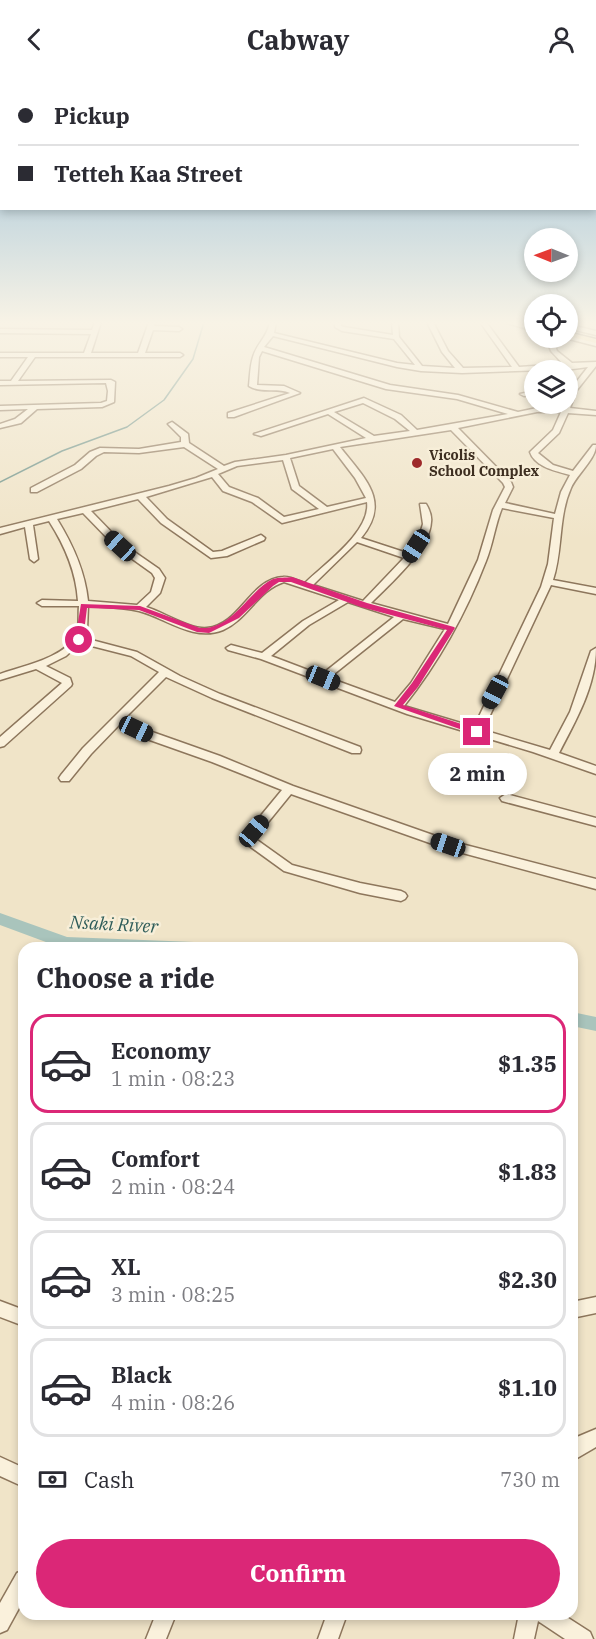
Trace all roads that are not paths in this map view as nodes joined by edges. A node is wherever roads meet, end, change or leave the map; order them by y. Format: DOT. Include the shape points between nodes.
graph roads {
  1 [pos="110,395"];
  2 [pos="291,395"];
  3 [pos="443,395"];
  4 [pos="0,408"];
  5 [pos="34,408"];
  6 [pos="328,411"];
  7 [pos="578,411"];
  8 [pos="524,413"];
  9 [pos="596,413"];
  10 [pos="519,414"];
  11 [pos="565,414"];
  12 [pos="231,415"];
  13 [pos="172,424"];
  14 [pos="0,426"];
  15 [pos="453,427"];
  16 [pos="416,433"];
  17 [pos="258,434"];
  18 [pos="372,439"];
  19 [pos="185,444"];
  20 [pos="335,446"];
  21 [pos="595,449"];
  22 [pos="286,458"];
  23 [pos="224,469"];
  24 [pos="214,474"];
  25 [pos="575,474"];
  26 [pos="34,490"];
  27 [pos="141,497"];
  28 [pos="371,499"];
  29 [pos="500,505"];
  30 [pos="423,506"];
  31 [pos="324,509"];
  32 [pos="86,512"];
  33 [pos="560,517"];
  34 [pos="52,520"];
  35 [pos="29,525"];
  36 [pos="0,531"];
  37 [pos="261,538"];
  38 [pos="356,539"];
  39 [pos="409,557"];
  40 [pos="34,559"];
  41 [pos="548,582"];
  42 [pos="308,585"];
  43 [pos="596,591"];
  44 [pos="347,599"];
  45 [pos="42,603"];
  46 [pos="84,605"];
  47 [pos="364,605"];
  48 [pos="140,608"];
  49 [pos="401,616"];
  50 [pos="451,628"];
  51 [pos="79,640"];
  52 [pos="231,648"];
  53 [pos="596,651"];
  54 [pos="264,657"];
  55 [pos="36,665"];
  56 [pos="165,672"];
  57 [pos="0,677"];
  58 [pos="323,678"];
  59 [pos="398,706"];
  60 [pos="119,721"];
  61 [pos="477,732"];
  62 [pos="0,744"];
  63 [pos="356,750"];
  64 [pos="553,754"];
  65 [pos="596,770"];
  66 [pos="65,778"];
  67 [pos="289,789"];
  68 [pos="506,798"];
  69 [pos="596,822"];
  70 [pos="596,884"];
  71 [pos="401,896"];
  72 [pos="596,1305"];
  73 [pos="0,1309"];
  74 [pos="578,1309"];
  75 [pos="18,1313"];
  76 [pos="596,1438"];
  77 [pos="578,1447"];
  78 [pos="0,1466"];
  79 [pos="18,1475"];
  80 [pos="18,1591"];
  81 [pos="164,1620"];
  82 [pos="335,1620"];
  83 [pos="528,1620"];
  84 [pos="553,1620"];
  85 [pos="0,1623"];
  86 [pos="156,1639"];
  87 [pos="328,1639"];
  88 [pos="524,1639"];
  89 [pos="583,1639"];
  1 -- 5 [label="street" via="107,403"];
  2 -- 12 [label="street"];
  3 -- 10 [label="street"];
  4 -- 5 [label="street"];
  5 -- 14 [label="street" via="18,421"];
  6 -- 16 [label="street" via="364,399 398,417"];
  6 -- 17 [label="street"];
  6 -- 18 [label="street"];
  7 -- 9 [label="street"];
  8 -- 10 [label="street"];
  10 -- 15 [label="street"];
  11 -- 25 [label="street" via="556,431 534,455 550,467"];
  13 -- 19 [label="street" via="185,436"];
  15 -- 16 [label="street"];
  15 -- 29 [label="street" via="507,482 507,493"];
  16 -- 18 [label="street"];
  18 -- 20 [label="street"];
  19 -- 23 [label="street"];
  19 -- 26 [label="street" via="98,452 72,471"];
  20 -- 22 [label="street"];
  20 -- 28 [label="street"];
  21 -- 25 [label="street"];
  22 -- 23 [label="street" via="241,462"];
  22 -- 31 [label="street" via="295,487"];
  23 -- 24 [label="street"];
  24 -- 27 [label="street"];
  24 -- 31 [label="street" via="226,489 255,500 282,520"];
  25 -- 33 [label="street" via="564,493"];
  27 -- 32 [label="street"];
  27 -- 37 [label="street" via="164,521 211,555 224,554"];
  28 -- 31 [label="street"];
  28 -- 38 [label="street" via="369,521"];
  29 -- 33 [label="street"];
  29 -- 50 [label="street" via="482,560"];
  30 -- 39 [label="street" via="426,528"];
  32 -- 34 [label="street"];
  32 -- 48 [label="street" via="160,578 155,593"];
  33 -- 41 [label="street"];
  34 -- 35 [label="street"];
  34 -- 46 [label="street" via="68,545 83,582"];
  35 -- 36 [label="street"];
  35 -- 40 [label="street"];
  38 -- 39 [label="street"];
  38 -- 42 [label="street"];
  39 -- 47 [label="street"];
  41 -- 43 [label="street"];
  41 -- 61 [label="street" via="526,636"];
  42 -- 44 [label="street"];
  42 -- 48 [label="street" via="278,580 237,616 209,631"];
  44 -- 47 [label="street"];
  44 -- 54 [label="street" via="306,623"];
  45 -- 46 [label="street"];
  46 -- 48 [label="street"];
  46 -- 51 [label="street"];
  47 -- 49 [label="street"];
  49 -- 50 [label="street"];
  49 -- 58 [label="street"];
  50 -- 59 [label="street" via="416,685"];
  51 -- 55 [label="street"];
  51 -- 56 [label="street" via="134,654"];
  52 -- 54 [label="street"];
  53 -- 64 [label="street" via="575,712"];
  54 -- 58 [label="street"];
  55 -- 57 [label="street"];
  55 -- 62 [label="street" via="67,684"];
  56 -- 60 [label="street"];
  56 -- 63 [label="street"];
  58 -- 59 [label="street"];
  59 -- 61 [label="street"];
  60 -- 66 [label="street"];
  60 -- 67 [label="street"];
  61 -- 64 [label="street"];
  64 -- 65 [label="street"];
  67 -- 70 [label="street" via="448,845"];
  67 -- 71 [label="street" via="250,836 252,842 288,868"];
  68 -- 69 [label="street"];
  72 -- 74 [label="street"];
  73 -- 75 [label="street"];
  76 -- 77 [label="street"];
  78 -- 79 [label="street"];
  80 -- 85 [label="street"];
  81 -- 86 [label="street"];
  82 -- 87 [label="street"];
  83 -- 88 [label="street"];
  84 -- 89 [label="street"];
}
